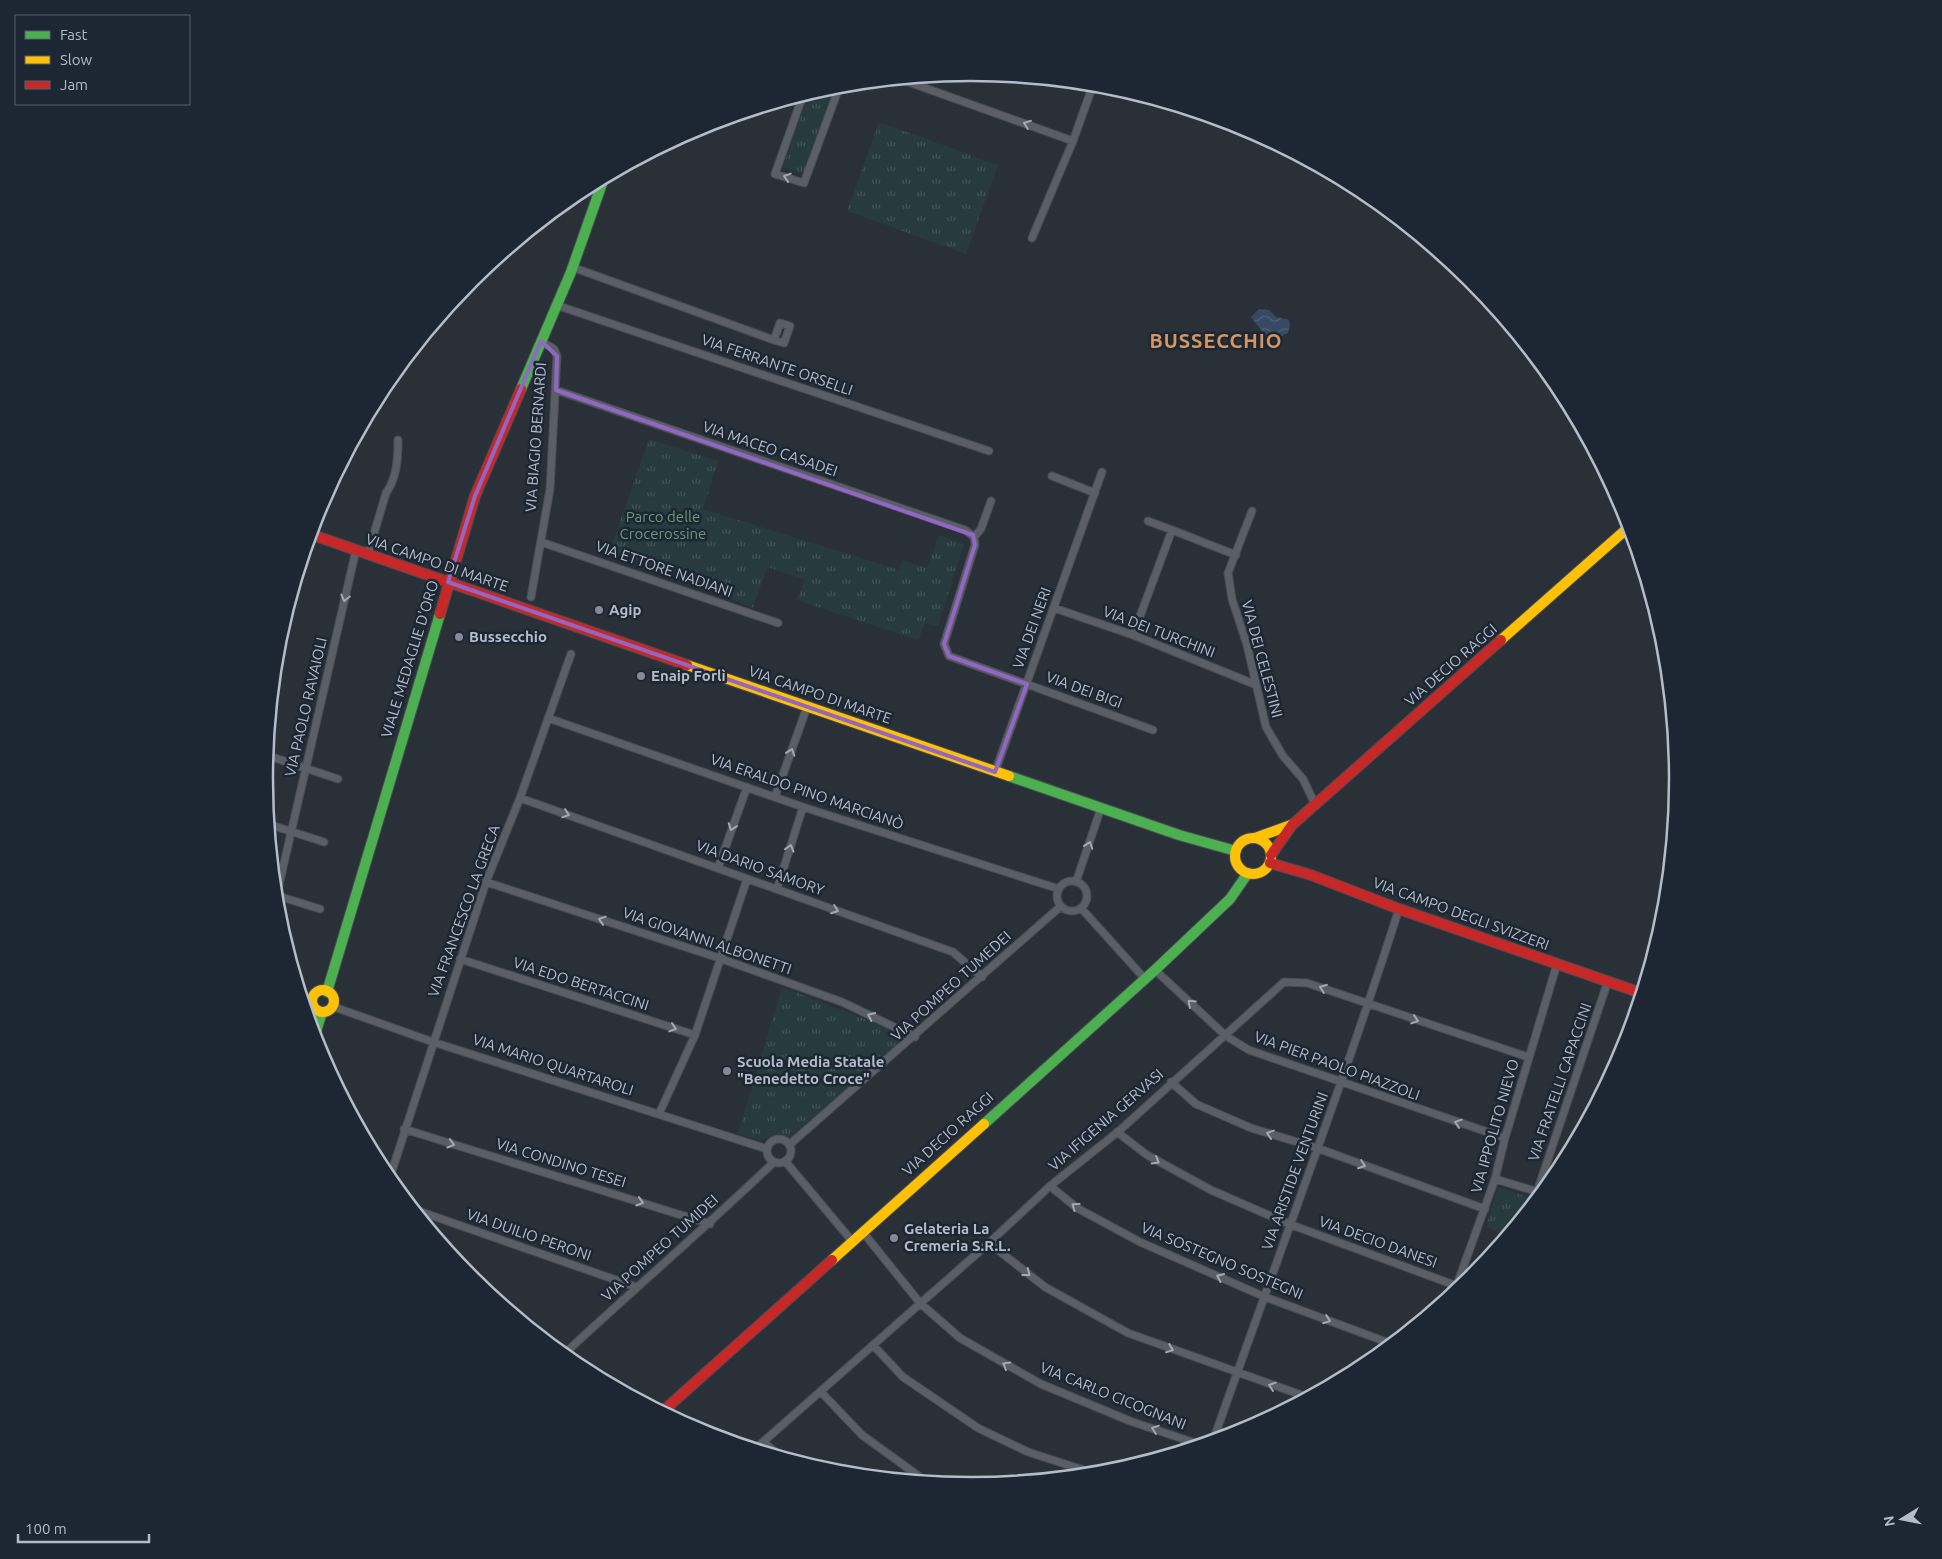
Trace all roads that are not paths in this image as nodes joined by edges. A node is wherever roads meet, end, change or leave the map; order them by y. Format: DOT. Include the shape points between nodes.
graph roads {
  1 [pos="912,84"];
  2 [pos="1090,92"];
  3 [pos="836,95"];
  4 [pos="799,103"];
  5 [pos="1073,141"];
  6 [pos="600,188"];
  7 [pos="1032,238"];
  8 [pos="572,267"];
  9 [pos="556,305"];
  10 [pos="774,340"];
  11 [pos="541,341"];
  12 [pos="556,390"];
  13 [pos="398,440"];
  14 [pos="989,451"];
  15 [pos="1102,472"];
  16 [pos="1052,476"];
  17 [pos="1095,493"];
  18 [pos="990,501"];
  19 [pos="1252,511"];
  20 [pos="1148,521"];
  21 [pos="1172,530"];
  22 [pos="1623,532"];
  23 [pos="317,536"];
  24 [pos="974,537"];
  25 [pos="541,542"];
  26 [pos="356,550"];
  27 [pos="368,554"];
  28 [pos="1236,555"];
  29 [pos="448,582"];
  30 [pos="531,597"];
  31 [pos="1054,608"];
  32 [pos="778,623"];
  33 [pos="1133,635"];
  34 [pos="571,654"];
  35 [pos="1026,684"];
  36 [pos="1254,684"];
  37 [pos="807,707"];
  38 [pos="548,718"];
  39 [pos="1153,730"];
  40 [pos="273,758"];
  41 [pos="306,769"];
  42 [pos="995,772"];
  43 [pos="338,779"];
  44 [pos="747,787"];
  45 [pos="776,797"];
  46 [pos="520,798"];
  47 [pos="1316,804"];
  48 [pos="803,807"];
  49 [pos="1101,808"];
  50 [pos="1292,825"];
  51 [pos="274,826"];
  52 [pos="292,832"];
  53 [pos="1256,838"];
  54 [pos="324,842"];
  55 [pos="1236,851"];
  56 [pos="1271,859"];
  57 [pos="718,868"];
  58 [pos="1248,873"];
  59 [pos="280,879"];
  60 [pos="748,880"];
  61 [pos="486,882"];
  62 [pos="1076,882"];
  63 [pos="777,889"];
  64 [pos="1059,889"];
  65 [pos="283,898"];
  66 [pos="1061,906"];
  67 [pos="1081,908"];
  68 [pos="320,909"];
  69 [pos="1399,909"];
  70 [pos="719,958"];
  71 [pos="460,960"];
  72 [pos="1557,964"];
  73 [pos="1155,970"];
  74 [pos="982,977"];
  75 [pos="1145,979"];
  76 [pos="1608,981"];
  77 [pos="1636,991"];
  78 [pos="327,992"];
  79 [pos="309,999"];
  80 [pos="312,1000"];
  81 [pos="333,1004"];
  82 [pos="1369,1004"];
  83 [pos="322,1012"];
  84 [pos="318,1025"];
  85 [pos="695,1035"];
  86 [pos="1226,1036"];
  87 [pos="915,1037"];
  88 [pos="433,1042"];
  89 [pos="1528,1057"];
  90 [pos="1343,1081"];
  91 [pos="1171,1082"];
  92 [pos="659,1114"];
  93 [pos="404,1129"];
  94 [pos="1117,1132"];
  95 [pos="1505,1138"];
  96 [pos="789,1145"];
  97 [pos="1317,1148"];
  98 [pos="767,1149"];
  99 [pos="785,1161"];
  100 [pos="774,1162"];
  101 [pos="392,1170"];
  102 [pos="1495,1179"];
  103 [pos="1543,1180"];
  104 [pos="1050,1186"];
  105 [pos="1535,1191"];
  106 [pos="1486,1210"];
  107 [pos="423,1213"];
  108 [pos="710,1224"];
  109 [pos="1289,1224"];
  110 [pos="862,1231"];
  111 [pos="852,1241"];
  112 [pos="989,1243"];
  113 [pos="1461,1277"];
  114 [pos="636,1287"];
  115 [pos="1450,1287"];
  116 [pos="1265,1297"];
  117 [pos="920,1303"];
  118 [pos="1385,1341"];
  119 [pos="873,1345"];
  120 [pos="568,1349"];
  121 [pos="1236,1374"];
  122 [pos="821,1392"];
  123 [pos="1299,1395"];
  124 [pos="666,1408"];
  125 [pos="1216,1433"];
  126 [pos="763,1442"];
  127 [pos="1192,1442"];
  128 [pos="760,1445"];
  129 [pos="771,1448"];
  130 [pos="1080,1469"];
  131 [pos="918,1475"];
  5 -- 1 [label="street, one-way"];
  2 -- 5 [label="street"];
  3 -- 4 [label="street, one-way" via="804,183 775,174"];
  5 -- 7 [label="street"];
  6 -- 8 [label="main road, VIA BIAGIO BERNARDI"];
  8 -- 9 [label="main road, VIA BIAGIO BERNARDI"];
  8 -- 10 [label="street"];
  9 -- 11 [label="main road, VIA BIAGIO BERNARDI"];
  9 -- 14 [label="street, VIA FERRANTE ORSELLI"];
  11 -- 12 [label="street, VIA BIAGIO BERNARDI" via="554,349 557,356"];
  11 -- 29 [label="main road, VIALE MEDAGLIE D'ORO" via="475,496"];
  12 -- 24 [label="street, VIA MACEO CASADEI" via="965,530"];
  12 -- 25 [label="street, VIA BIAGIO BERNARDI" via="550,489"];
  13 -- 27 [label="street" via="392,485 386,494"];
  15 -- 17 [label="street, VIA DEI NERI"];
  16 -- 17 [label="street"];
  17 -- 31 [label="street, VIA DEI NERI"];
  18 -- 24 [label="street" via="981,529"];
  19 -- 28 [label="street, VIA DEI CELESTINI"];
  20 -- 21 [label="street"];
  21 -- 28 [label="street"];
  21 -- 33 [label="street"];
  22 -- 47 [label="main road, VIA DECIO RAGGI"];
  23 -- 26 [label="main road, VIA CAMPO DI MARTE"];
  24 -- 35 [label="street, VIA DEI BIGI" via="975,545 944,644 948,656"];
  25 -- 30 [label="street, VIA BIAGIO BERNARDI"];
  25 -- 32 [label="street, VIA ETTORE NADIANI"];
  26 -- 27 [label="main road, VIA CAMPO DI MARTE"];
  26 -- 41 [label="street, VIA PAOLO RAVAIOLI, one-way"];
  27 -- 29 [label="main road, VIA CAMPO DI MARTE"];
  28 -- 36 [label="street, VIA DEI CELESTINI" via="1228,572"];
  29 -- 37 [label="main road, VIA CAMPO DI MARTE"];
  29 -- 78 [label="main road, VIALE MEDAGLIE D'ORO"];
  31 -- 33 [label="street, VIA DEI TURCHINI"];
  31 -- 35 [label="street, VIA DEI NERI"];
  33 -- 36 [label="street, VIA DEI TURCHINI"];
  34 -- 38 [label="street, VIA FRANCESCO LA GRECA"];
  35 -- 39 [label="street, VIA DEI BIGI"];
  35 -- 42 [label="street, VIA DEI NERI"];
  36 -- 47 [label="street, VIA DEI CELESTINI" via="1266,727 1283,756 1303,779"];
  37 -- 42 [label="main road, VIA CAMPO DI MARTE"];
  45 -- 37 [label="street, one-way"];
  38 -- 44 [label="street, VIA ERALDO PINO MARCIANÒ"];
  38 -- 46 [label="street, VIA FRANCESCO LA GRECA"];
  40 -- 41 [label="street"];
  41 -- 43 [label="street"];
  41 -- 52 [label="street, VIA PAOLO RAVAIOLI"];
  42 -- 49 [label="main road, VIA CAMPO DI MARTE"];
  44 -- 45 [label="street, VIA ERALDO PINO MARCIANÒ"];
  44 -- 57 [label="street, one-way"];
  45 -- 48 [label="street, VIA ERALDO PINO MARCIANÒ"];
  46 -- 57 [label="street, VIA DARIO SAMORY, one-way"];
  46 -- 61 [label="street, VIA FRANCESCO LA GRECA"];
  47 -- 50 [label="main road, VIA DECIO RAGGI"];
  63 -- 48 [label="street, one-way"];
  48 -- 64 [label="street, VIA ERALDO PINO MARCIANÒ"];
  49 -- 55 [label="main road, VIA CAMPO DI MARTE"];
  62 -- 49 [label="street, one-way"];
  50 -- 53 [label="main road, VIA DECIO RAGGI"];
  50 -- 56 [label="main road, VIA DECIO RAGGI"];
  51 -- 52 [label="street"];
  52 -- 54 [label="street"];
  52 -- 59 [label="street, VIA PAOLO RAVAIOLI"];
  53 -- 55 [label="main road" via="1241,842"];
  53 -- 56 [label="main road" via="1265,842"];
  55 -- 58 [label="main road" via="1236,862"];
  56 -- 58 [label="main road" via="1263,871"];
  56 -- 69 [label="main road, VIA CAMPO DEGLI SVIZZERI"];
  57 -- 60 [label="street, VIA DARIO SAMORY"];
  58 -- 73 [label="main road, VIA DECIO RAGGI" via="1230,900"];
  60 -- 63 [label="street, VIA DARIO SAMORY"];
  60 -- 70 [label="street"];
  70 -- 61 [label="street, VIA GIOVANNI ALBONETTI, one-way"];
  61 -- 71 [label="street, VIA FRANCESCO LA GRECA"];
  62 -- 64 [label="street" via="1066,883"];
  62 -- 67 [label="street" via="1087,896"];
  63 -- 74 [label="street, VIA DARIO SAMORY, one-way" via="953,952"];
  64 -- 66 [label="street" via="1057,898"];
  65 -- 68 [label="street"];
  66 -- 67 [label="street" via="1069,911"];
  66 -- 74 [label="street, VIA POMPEO TUMEDEI"];
  67 -- 75 [label="street"];
  69 -- 72 [label="main road, VIA CAMPO DEGLI SVIZZERI"];
  69 -- 82 [label="street, VIA ARISTIDE VENTURINI"];
  70 -- 85 [label="street"];
  87 -- 70 [label="street, VIA GIOVANNI ALBONETTI, one-way" via="842,1002"];
  71 -- 85 [label="street, VIA EDO BERTACCINI, one-way"];
  71 -- 88 [label="street, VIA FRANCESCO LA GRECA"];
  72 -- 76 [label="main road, VIA CAMPO DEGLI SVIZZERI"];
  72 -- 89 [label="street, VIA IPPOLITO NIEVO"];
  73 -- 75 [label="main road, VIA DECIO RAGGI"];
  86 -- 73 [label="street, VIA PIER PAOLO PIAZZOLI, one-way"];
  74 -- 87 [label="street, VIA POMPEO TUMEDEI"];
  75 -- 110 [label="main road, VIA DECIO RAGGI"];
  76 -- 77 [label="main road, VIA CAMPO DEGLI SVIZZERI"];
  76 -- 103 [label="street, VIA FRATELLI CAPACCINI"];
  78 -- 80 [label="main road" via="317,992"];
  78 -- 81 [label="main road" via="333,998"];
  79 -- 80 [label="street"];
  80 -- 83 [label="main road" via="316,1009"];
  81 -- 83 [label="main road"];
  81 -- 88 [label="street, VIA MARIO QUARTAROLI"];
  82 -- 86 [label="street, VIA IFIGENIA GERVASI, one-way" via="1307,983 1284,982"];
  82 -- 89 [label="street, VIA IFIGENIA GERVASI, one-way"];
  82 -- 90 [label="street, VIA ARISTIDE VENTURINI"];
  83 -- 84 [label="main road"];
  85 -- 92 [label="street"];
  86 -- 90 [label="street, VIA PIER PAOLO PIAZZOLI" via="1249,1050"];
  86 -- 91 [label="street, VIA IFIGENIA GERVASI"];
  87 -- 96 [label="street, VIA POMPEO TUMEDEI"];
  88 -- 92 [label="street, VIA MARIO QUARTAROLI"];
  88 -- 93 [label="street, VIA FRANCESCO LA GRECA"];
  89 -- 95 [label="street, VIA IPPOLITO NIEVO"];
  95 -- 90 [label="street, VIA PIER PAOLO PIAZZOLI, one-way"];
  90 -- 97 [label="street, VIA ARISTIDE VENTURINI"];
  91 -- 94 [label="street, VIA IFIGENIA GERVASI"];
  97 -- 91 [label="street, one-way" via="1251,1128 1196,1104"];
  92 -- 98 [label="street, VIA MARIO QUARTAROLI"];
  93 -- 101 [label="street, VIA FRANCESCO LA GRECA"];
  93 -- 108 [label="street, VIA CONDINO TESEI, one-way"];
  94 -- 104 [label="street, VIA IFIGENIA GERVASI"];
  94 -- 109 [label="street, VIA DECIO DANESI, one-way" via="1176,1173"];
  95 -- 102 [label="street, VIA IPPOLITO NIEVO"];
  96 -- 98 [label="street" via="783,1140 775,1140"];
  96 -- 99 [label="street" via="791,1152"];
  97 -- 106 [label="street, one-way"];
  97 -- 109 [label="street, VIA ARISTIDE VENTURINI"];
  98 -- 100 [label="street"];
  99 -- 100 [label="street"];
  99 -- 111 [label="street"];
  100 -- 108 [label="street, VIA POMPEO TUMIDEI"];
  102 -- 105 [label="street"];
  102 -- 106 [label="street, VIA IPPOLITO NIEVO"];
  104 -- 112 [label="street, VIA IFIGENIA GERVASI"];
  116 -- 104 [label="street, VIA SOSTEGNO SOSTEGNI, one-way" via="1140,1242 1077,1208"];
  106 -- 113 [label="street, VIA IPPOLITO NIEVO"];
  107 -- 114 [label="street, VIA DUILIO PERONI"];
  108 -- 114 [label="street, VIA POMPEO TUMIDEI"];
  109 -- 115 [label="street, VIA DECIO DANESI"];
  109 -- 116 [label="street, VIA ARISTIDE VENTURINI"];
  110 -- 111 [label="main road, VIA DECIO RAGGI"];
  110 -- 117 [label="street, VIA CARLO CICOGNANI"];
  111 -- 124 [label="main road, VIA DECIO RAGGI"];
  112 -- 117 [label="street, VIA IFIGENIA GERVASI"];
  112 -- 121 [label="street, one-way" via="1045,1287 1128,1333"];
  114 -- 120 [label="street, VIA POMPEO TUMIDEI"];
  116 -- 118 [label="street, VIA SOSTEGNO SOSTEGNI, one-way"];
  116 -- 121 [label="street, VIA ARISTIDE VENTURINI"];
  117 -- 119 [label="street, VIA IFIGENIA GERVASI"];
  127 -- 117 [label="street, VIA CARLO CICOGNANI, one-way" via="1130,1421 1041,1384 960,1338"];
  119 -- 122 [label="street, VIA IFIGENIA GERVASI"];
  119 -- 130 [label="street" via="903,1377 978,1428 1028,1452"];
  123 -- 121 [label="street, one-way"];
  121 -- 125 [label="street, VIA ARISTIDE VENTURINI"];
  122 -- 126 [label="street, VIA IFIGENIA GERVASI"];
  122 -- 131 [label="street" via="862,1435"];
  126 -- 128 [label="street, VIA IFIGENIA GERVASI"];
  126 -- 129 [label="street"];
}
